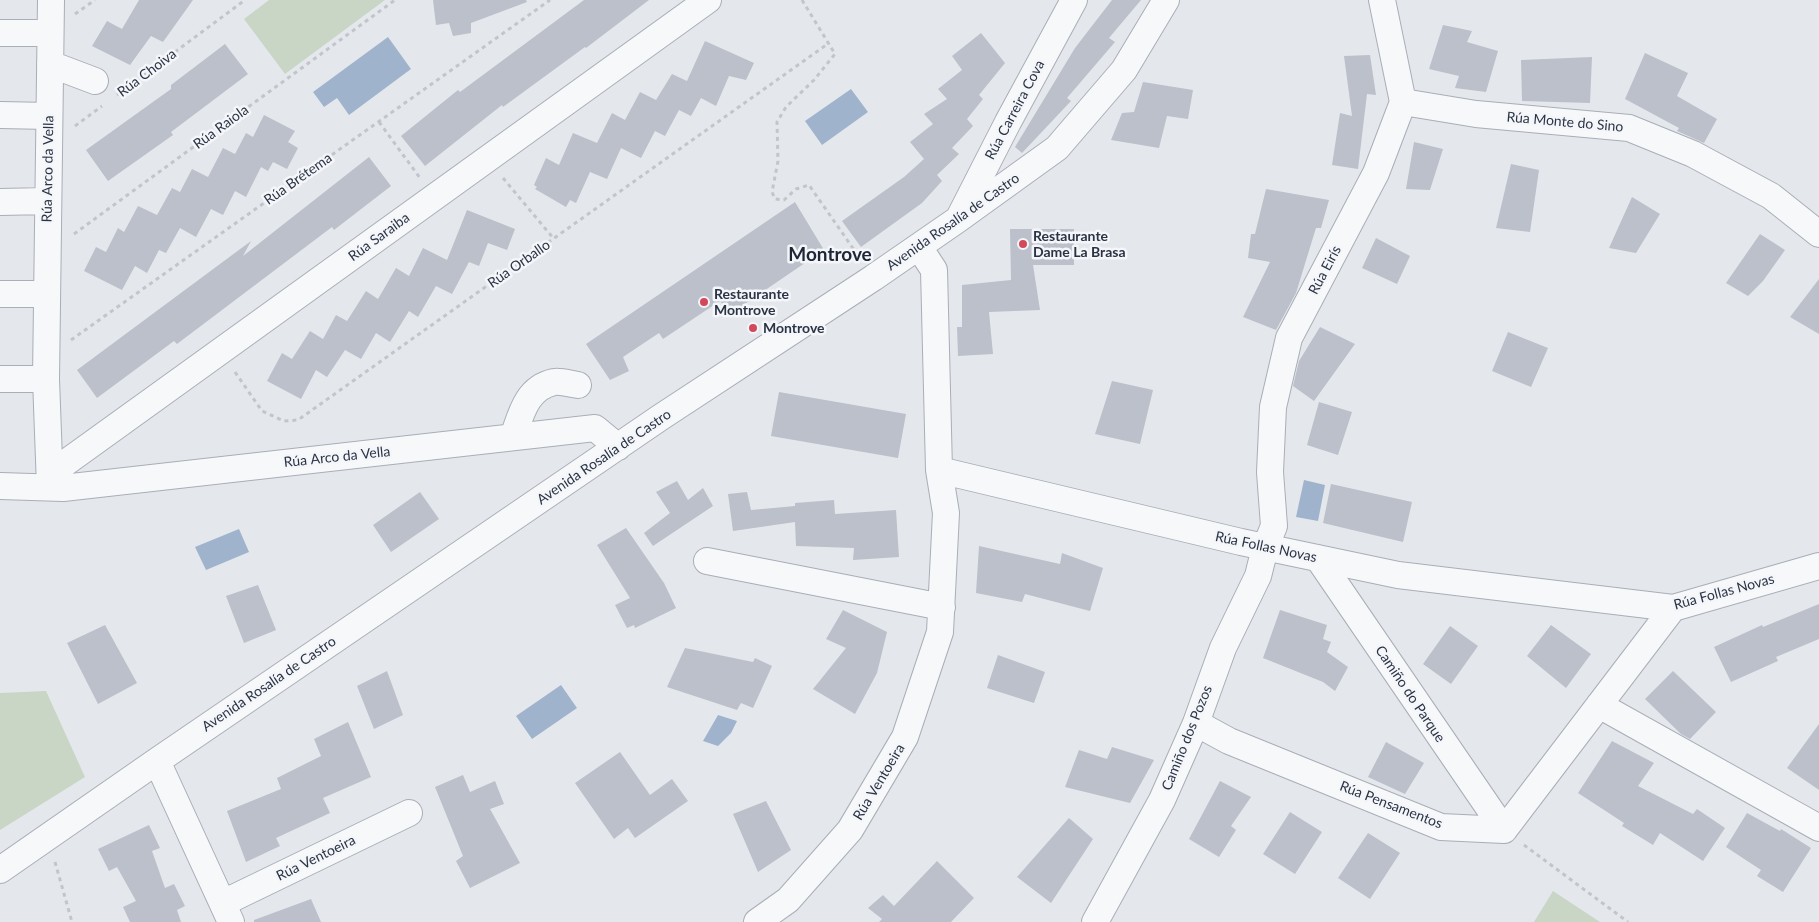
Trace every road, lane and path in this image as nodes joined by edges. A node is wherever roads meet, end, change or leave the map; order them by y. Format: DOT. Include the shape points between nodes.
graph roads {
  1 [pos="50,0"];
  2 [pos="245,0"];
  3 [pos="395,0"];
  4 [pos="550,0"];
  5 [pos="708,0"];
  6 [pos="802,0"];
  7 [pos="1074,0"];
  8 [pos="1166,0"];
  9 [pos="1382,0"];
  10 [pos="0,32"];
  11 [pos="50,33"];
  12 [pos="829,43"];
  13 [pos="50,64"];
  14 [pos="103,90"];
  15 [pos="1403,102"];
  16 [pos="104,105"];
  17 [pos="0,116"];
  18 [pos="49,116"];
  19 [pos="379,122"];
  20 [pos="48,146"];
  21 [pos="487,158"];
  22 [pos="434,197"];
  23 [pos="47,201"];
  24 [pos="0,202"];
  25 [pos="957,220"];
  26 [pos="1819,234"];
  27 [pos="845,236"];
  28 [pos="554,239"];
  29 [pos="919,247"];
  30 [pos="47,254"];
  31 [pos="0,294"];
  32 [pos="46,294"];
  33 [pos="220,351"];
  34 [pos="46,369"];
  35 [pos="0,379"];
  36 [pos="578,385"];
  37 [pos="513,437"];
  38 [pos="618,447"];
  39 [pos="940,470"];
  40 [pos="50,481"];
  41 [pos="0,486"];
  42 [pos="1265,548"];
  43 [pos="1318,558"];
  44 [pos="707,560"];
  45 [pos="1819,566"];
  46 [pos="942,607"];
  47 [pos="1672,608"];
  48 [pos="1598,705"];
  49 [pos="1196,722"];
  50 [pos="157,761"];
  51 [pos="409,812"];
  52 [pos="1819,828"];
  53 [pos="1504,830"];
  54 [pos="46,838"];
  55 [pos="0,870"];
  56 [pos="227,913"];
  57 [pos="72,922"];
  58 [pos="757,922"];
  59 [pos="1095,922"];
  60 [pos="1628,922"];
  1 -- 11 [label="street, Rúa Arco da Vella"];
  2 -- 14 [label="path, Rúa Choiva"];
  3 -- 30 [label="path, Rúa Raiola"];
  4 -- 19 [label="path, Rúa Brétema"];
  5 -- 21 [label="street, Rúa Saraiba"];
  6 -- 12 [label="path"];
  7 -- 25 [label="street, Rúa Carreira Cova"];
  8 -- 25 [label="street, Avenida Rosalía de Castro" via="1124,70 1057,148"];
  9 -- 15 [label="street"];
  10 -- 11 [label="street"];
  11 -- 13 [label="street, Rúa Arco da Vella"];
  12 -- 27 [label="path" via="835,54 786,107 777,122 778,161 772,192 775,199 784,200 796,189 809,185"];
  12 -- 28 [label="path, Rúa Orballo"];
  13 -- 14 [label="street"];
  13 -- 18 [label="street, Rúa Arco da Vella"];
  15 -- 26 [label="street, Rúa Monte do Sino" via="1476,114 1629,128 1693,154 1771,196"];
  15 -- 42 [label="street, Rúa Eirís" via="1376,174 1289,338 1273,406 1270,472 1274,526"];
  16 -- 20 [label="path, Rúa Choiva"];
  17 -- 18 [label="street"];
  18 -- 20 [label="street, Rúa Arco da Vella"];
  19 -- 22 [label="path"];
  19 -- 34 [label="path, Rúa Brétema"];
  20 -- 23 [label="street, Rúa Arco da Vella"];
  21 -- 22 [label="street, Rúa Saraiba"];
  21 -- 28 [label="path"];
  22 -- 33 [label="street, Rúa Saraiba"];
  23 -- 24 [label="street"];
  23 -- 30 [label="street, Rúa Arco da Vella"];
  25 -- 29 [label="street, Avenida Rosalía de Castro"];
  28 -- 33 [label="path, Rúa Orballo" via="298,420 284,421 262,411"];
  29 -- 38 [label="street, Avenida Rosalía de Castro"];
  29 -- 39 [label="street" via="934,270"];
  30 -- 32 [label="street, Rúa Arco da Vella"];
  31 -- 32 [label="street"];
  32 -- 34 [label="street, Rúa Arco da Vella"];
  33 -- 40 [label="street, Rúa Saraiba"];
  34 -- 35 [label="street"];
  34 -- 40 [label="street, Rúa Arco da Vella"];
  36 -- 37 [label="street" via="555,382 538,390 526,400"];
  37 -- 38 [label="street, Rúa Arco da Vella" via="595,428"];
  37 -- 40 [label="street, Rúa Arco da Vella" via="82,486"];
  38 -- 50 [label="street, Avenida Rosalía de Castro"];
  39 -- 42 [label="street, Rúa Follas Novas"];
  39 -- 46 [label="street, Rúa Ventoeira" via="946,514"];
  40 -- 41 [label="street, Rúa Arco da Vella"];
  42 -- 43 [label="street, Rúa Follas Novas"];
  42 -- 49 [label="street, Camiño dos Pozos" via="1258,576 1223,648"];
  43 -- 47 [label="street, Rúa Follas Novas" via="1398,575"];
  43 -- 53 [label="street, Camiño do Parque"];
  44 -- 46 [label="street"];
  45 -- 47 [label="street, Rúa Follas Novas"];
  46 -- 58 [label="street, Rúa Ventoeira" via="940,632 905,738 850,830 788,900"];
  47 -- 48 [label="street"];
  48 -- 52 [label="street"];
  48 -- 53 [label="street"];
  49 -- 53 [label="street, Rúa Pensamentos" via="1229,741 1441,826"];
  49 -- 59 [label="street, Camiño dos Pozos" via="1162,800"];
  50 -- 54 [label="street, Avenida Rosalía de Castro"];
  50 -- 56 [label="street, Rúa Ventoeira"];
  51 -- 56 [label="street, Rúa Ventoeira"];
  53 -- 60 [label="path"];
  54 -- 55 [label="street, Avenida Rosalía de Castro"];
  54 -- 57 [label="path"];
}
